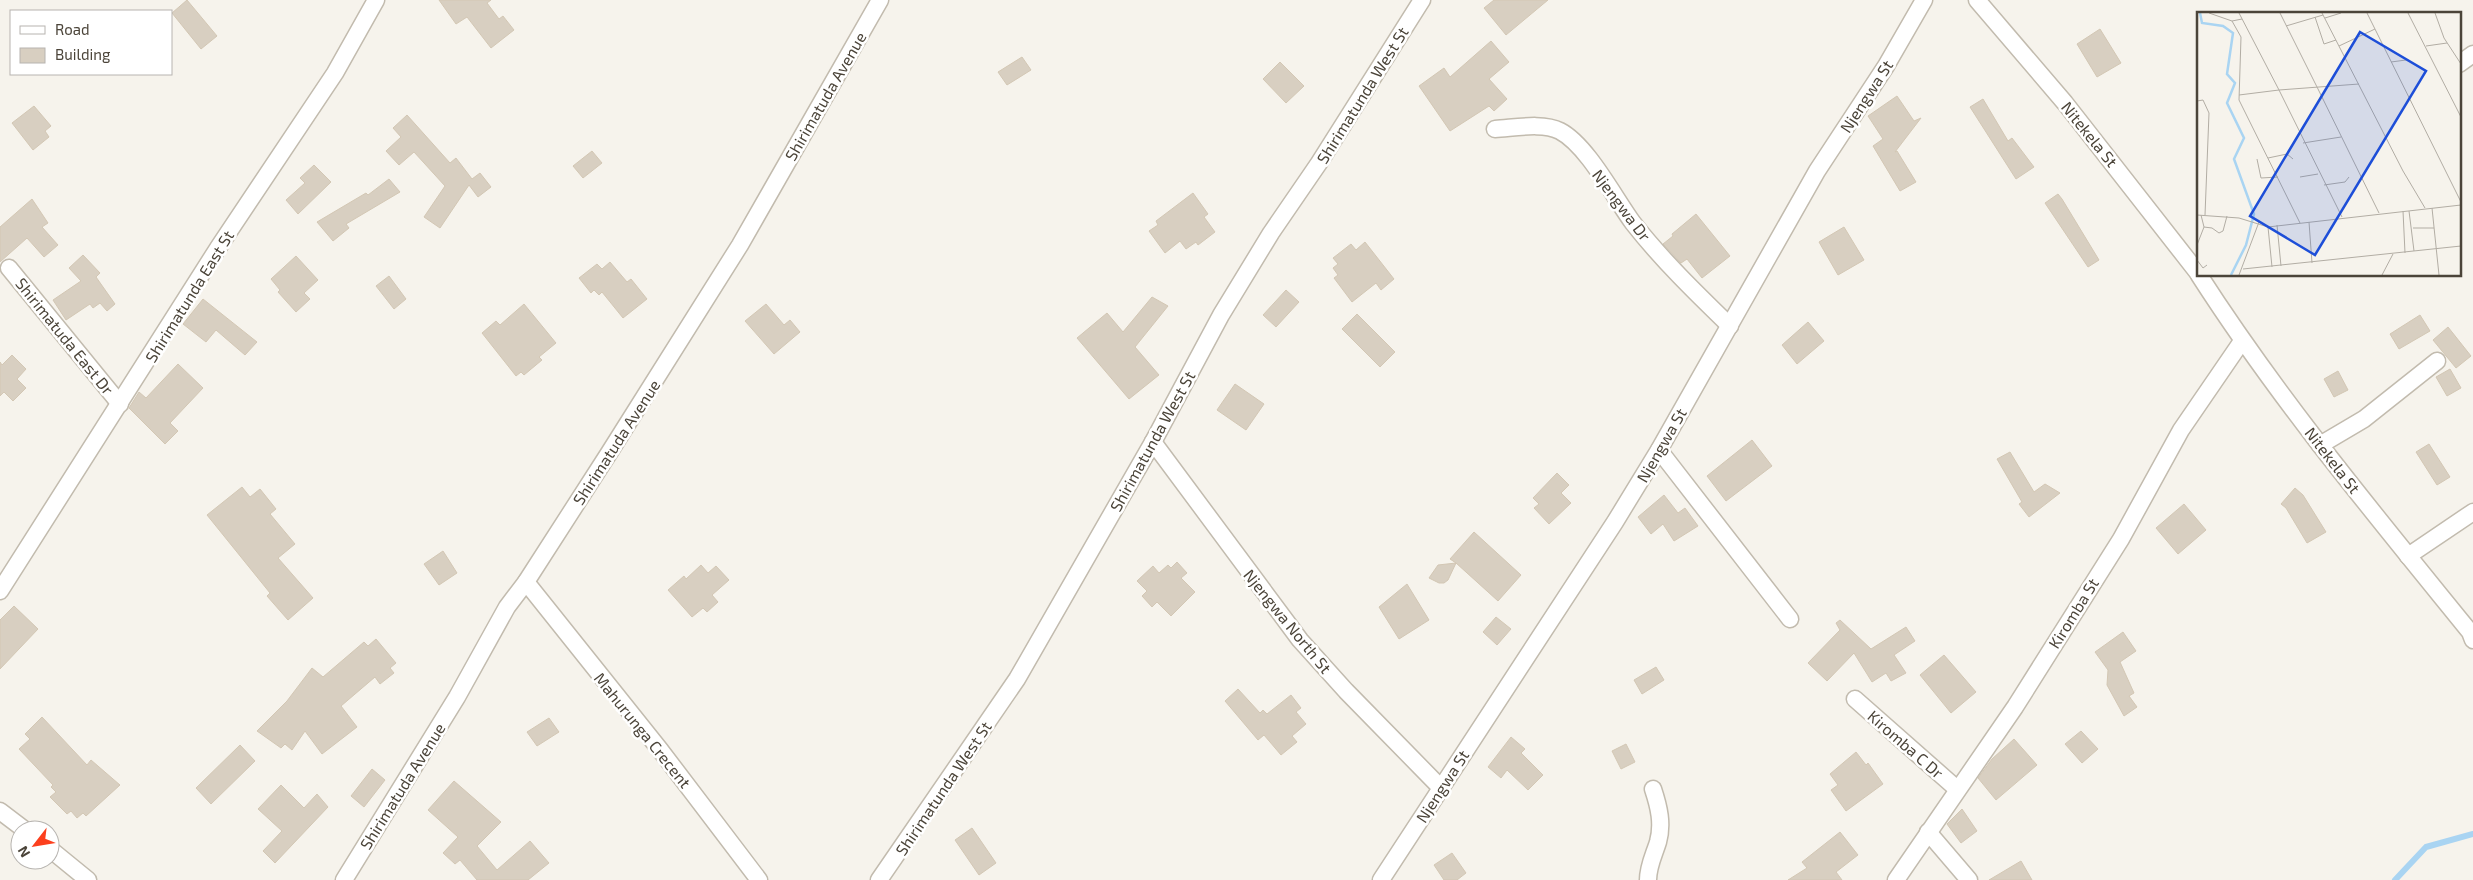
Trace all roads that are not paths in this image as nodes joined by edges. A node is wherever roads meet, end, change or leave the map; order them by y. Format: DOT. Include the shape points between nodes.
graph roads {
  1 [pos="376,0"];
  2 [pos="880,0"];
  3 [pos="1422,0"];
  4 [pos="1924,0"];
  5 [pos="1977,0"];
  6 [pos="2473,54"];
  7 [pos="2460,63"];
  8 [pos="1495,129"];
  9 [pos="2197,267"];
  10 [pos="9,268"];
  11 [pos="2202,276"];
  12 [pos="1730,326"];
  13 [pos="2242,341"];
  14 [pos="2437,361"];
  15 [pos="120,404"];
  16 [pos="1153,442"];
  17 [pos="2320,445"];
  18 [pos="1659,450"];
  19 [pos="2473,512"];
  20 [pos="2408,556"];
  21 [pos="526,582"];
  22 [pos="0,591"];
  23 [pos="1790,619"];
  24 [pos="2472,634"];
  25 [pos="1855,699"];
  26 [pos="1440,787"];
  27 [pos="1653,789"];
  28 [pos="1957,789"];
  29 [pos="0,811"];
  30 [pos="12,820"];
  31 [pos="1928,832"];
  32 [pos="60,857"];
  33 [pos="88,880"];
  34 [pos="344,880"];
  35 [pos="759,880"];
  36 [pos="879,880"];
  37 [pos="1381,880"];
  38 [pos="1648,880"];
  39 [pos="1896,880"];
  40 [pos="1969,880"];
  1 -- 15 [label="street, Shirimatunda East St" via="335,73 218,248"];
  2 -- 21 [label="street, Shirimatuda Avenue" via="740,245"];
  3 -- 16 [label="street, Shirimatunda West St" via="1221,315"];
  4 -- 12 [label="street, Njengwa St" via="1886,66 1817,170"];
  5 -- 9 [label="street, Nitekela St"];
  6 -- 7 [label="street"];
  8 -- 12 [label="street, Njengwa Dr" via="1540,127 1558,130 1573,139 1633,223 1675,273"];
  10 -- 15 [label="street, Shirimatuda East Dr"];
  11 -- 13 [label="street, Nitekela St"];
  12 -- 18 [label="street, Njengwa St"];
  13 -- 17 [label="street, Nitekela St"];
  13 -- 28 [label="street, Kiromba St" via="2181,430 2121,539 2015,707"];
  14 -- 17 [label="street" via="2364,419"];
  15 -- 22 [label="street, Shirimatunda East St"];
  16 -- 26 [label="street, Njengwa North St" via="1300,640"];
  16 -- 36 [label="street, Shirimatunda West St" via="1017,679"];
  17 -- 20 [label="street, Nitekela St"];
  18 -- 23 [label="street"];
  18 -- 26 [label="street, Njengwa St" via="1524,664"];
  19 -- 20 [label="street"];
  20 -- 24 [label="street, Nitekela St"];
  21 -- 34 [label="street, Shirimatuda Avenue" via="507,607 457,697"];
  21 -- 35 [label="street, Mahurunga Crecent"];
  25 -- 28 [label="street, Kiromba C Dr"];
  26 -- 37 [label="street, Njengwa St"];
  27 -- 38 [label="street" via="1661,825"];
  28 -- 31 [label="street, Kiromba St"];
  29 -- 30 [label="street"];
  31 -- 39 [label="street, Kiromba St"];
  31 -- 40 [label="street"];
  32 -- 33 [label="street"];
}
